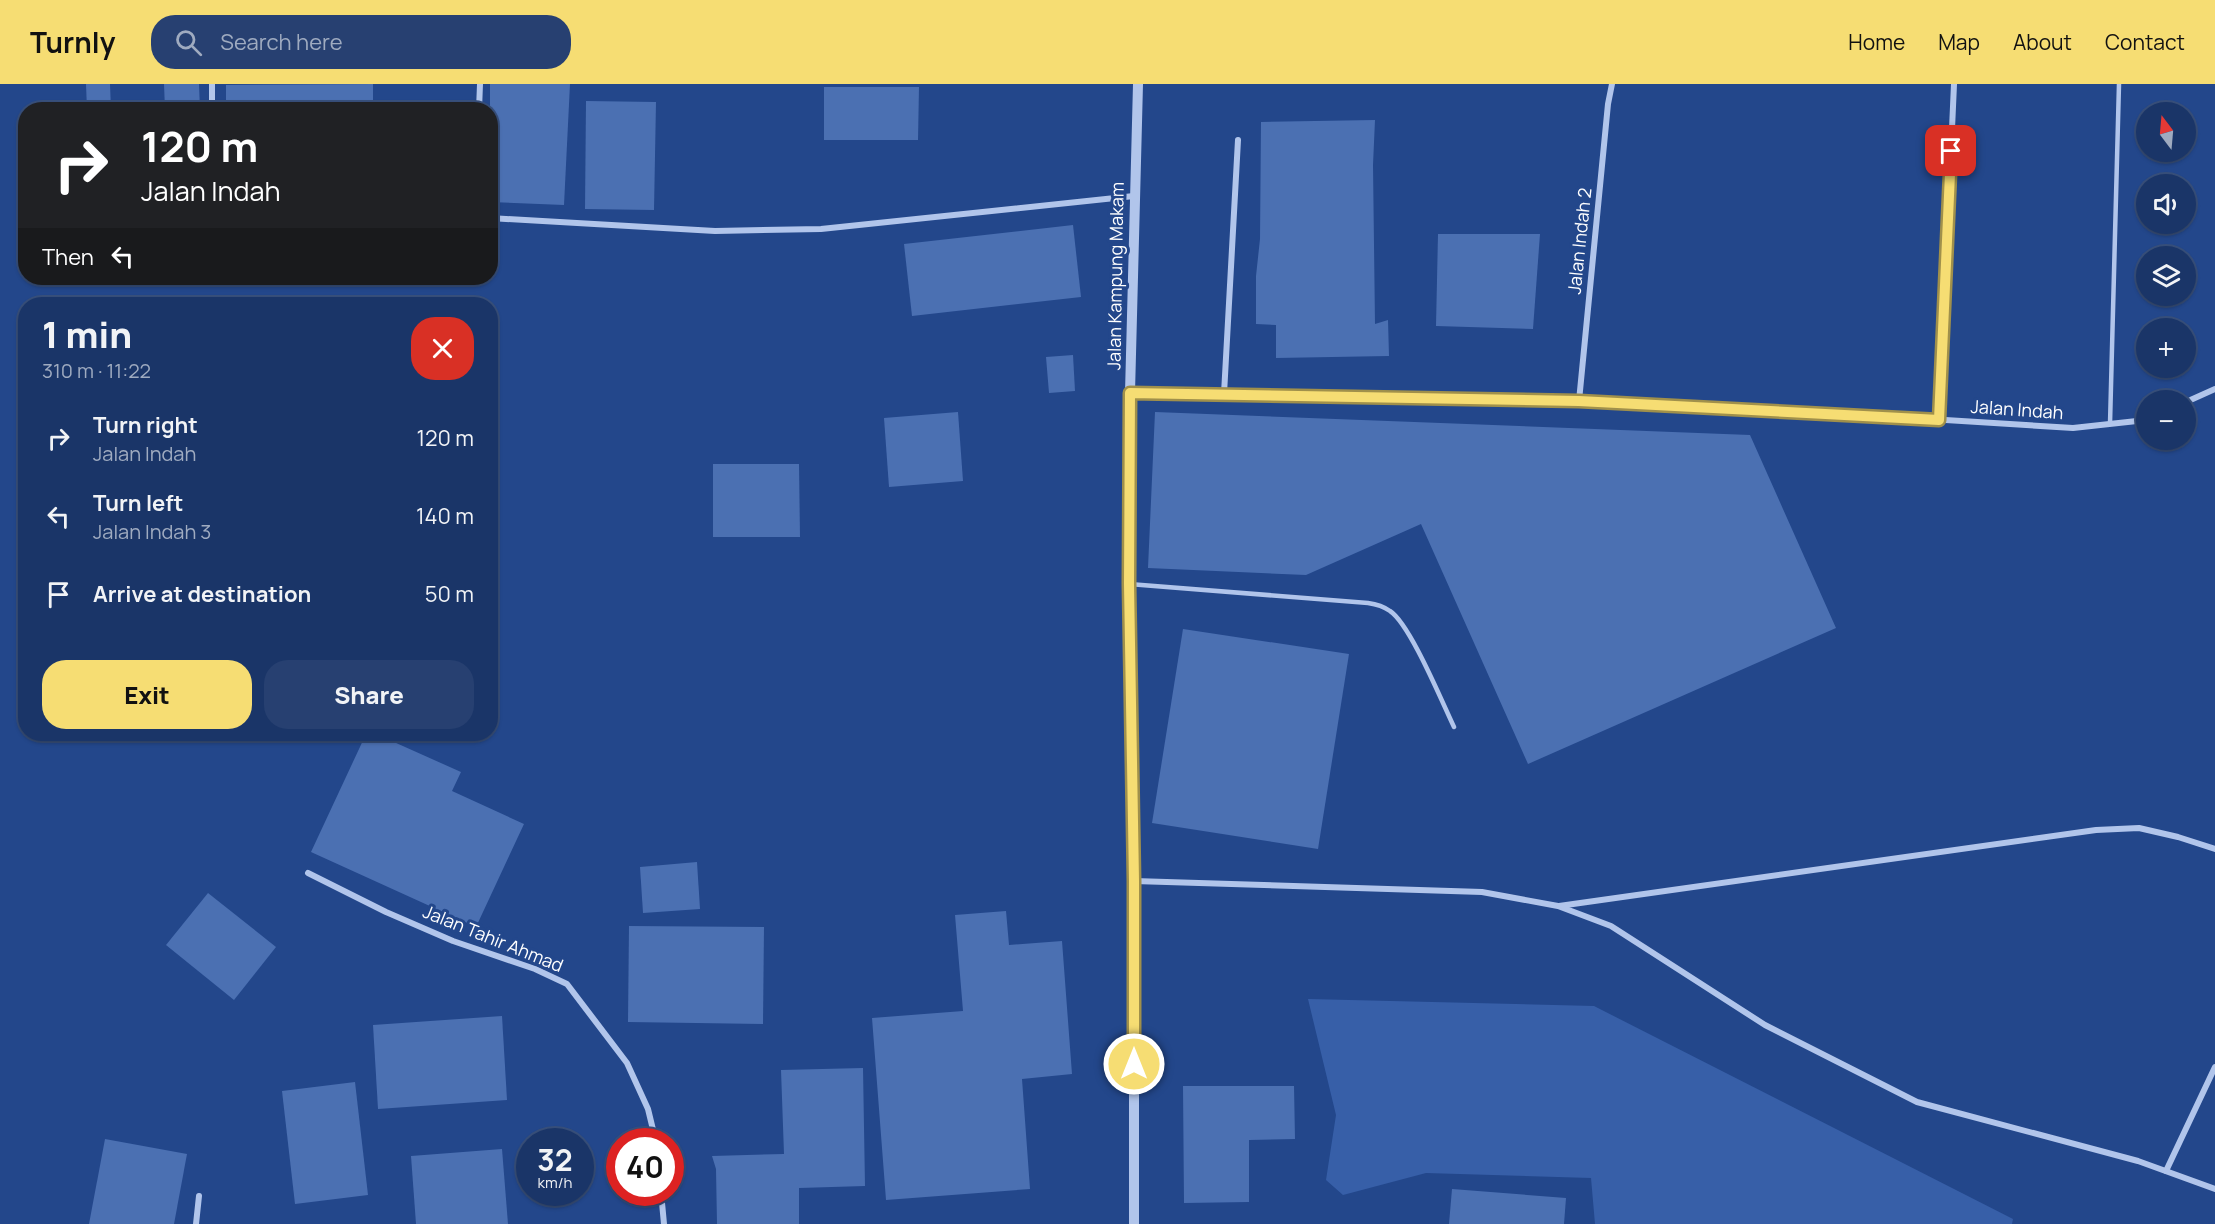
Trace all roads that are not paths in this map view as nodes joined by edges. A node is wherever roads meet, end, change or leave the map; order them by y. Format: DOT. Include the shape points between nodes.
graph roads {
  1 [pos="212,84"];
  2 [pos="480,84"];
  3 [pos="1138,84"];
  4 [pos="1612,84"];
  5 [pos="1954,84"];
  6 [pos="2119,84"];
  7 [pos="212,102"];
  8 [pos="479,102"];
  9 [pos="1238,140"];
  10 [pos="1134,196"];
  11 [pos="498,218"];
  12 [pos="2215,389"];
  13 [pos="1130,393"];
  14 [pos="1224,394"];
  15 [pos="2196,398"];
  16 [pos="1579,401"];
  17 [pos="1939,420"];
  18 [pos="2136,421"];
  19 [pos="2110,424"];
  20 [pos="1129,584"];
  21 [pos="1454,727"];
  22 [pos="2215,849"];
  23 [pos="308,873"];
  24 [pos="1134,881"];
  25 [pos="1558,906"];
  26 [pos="2215,1067"];
  27 [pos="653,1128"];
  28 [pos="2166,1172"];
  29 [pos="2215,1189"];
  30 [pos="199,1196"];
  31 [pos="663,1206"];
  32 [pos="196,1224"];
  33 [pos="664,1224"];
  34 [pos="1134,1224"];
  1 -- 7 [label="street"];
  2 -- 8 [label="street"];
  3 -- 10 [label="street, Jalan Kampung Makam"];
  4 -- 16 [label="street, Jalan Indah 2"];
  5 -- 17 [label="street"];
  6 -- 19 [label="lane"];
  9 -- 14 [label="street"];
  10 -- 11 [label="street" via="821,229 715,231"];
  10 -- 13 [label="street, Jalan Kampung Makam"];
  12 -- 15 [label="street"];
  13 -- 14 [label="street, Jalan Indah"];
  13 -- 20 [label="street, Jalan Kampung Makam"];
  14 -- 16 [label="street, Jalan Indah"];
  16 -- 17 [label="street, Jalan Indah"];
  17 -- 19 [label="street, Jalan Indah" via="2073,428"];
  18 -- 19 [label="street, Jalan Indah"];
  20 -- 21 [label="lane" via="1379,605 1405,628"];
  20 -- 24 [label="street, Jalan Kampung Makam"];
  22 -- 25 [label="street" via="2139,828 2096,830"];
  23 -- 27 [label="street, Jalan Tahir Ahmad" via="434,933 567,984 627,1064 648,1108"];
  24 -- 25 [label="street" via="1482,892"];
  24 -- 34 [label="street, Jalan Kampung Makam"];
  25 -- 28 [label="street" via="1611,926 1765,1025 1917,1102 2138,1161"];
  26 -- 28 [label="street"];
  28 -- 29 [label="street"];
  30 -- 32 [label="street"];
  31 -- 33 [label="street"];
}
